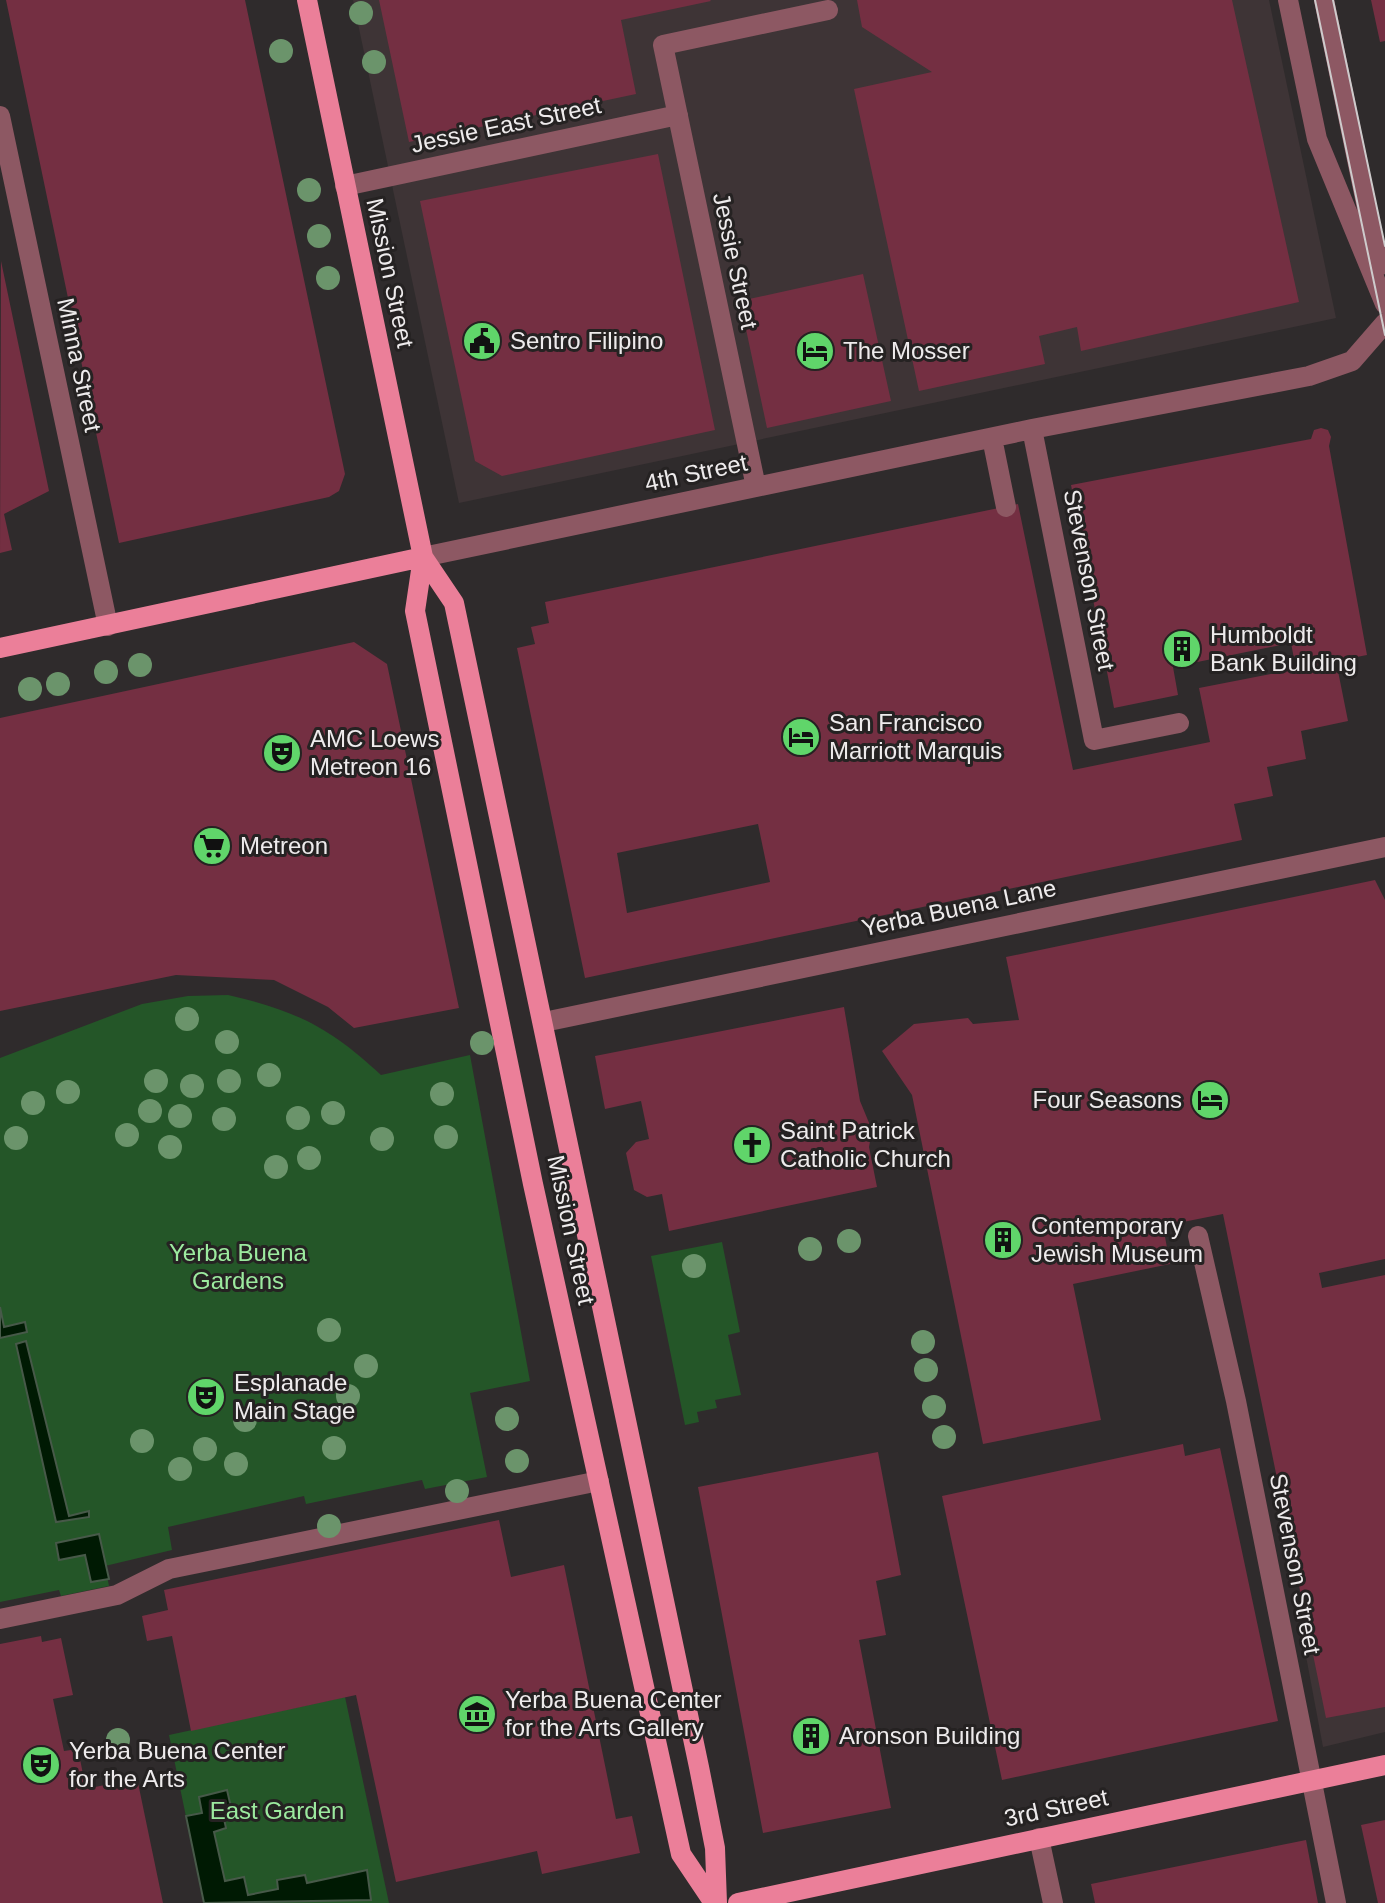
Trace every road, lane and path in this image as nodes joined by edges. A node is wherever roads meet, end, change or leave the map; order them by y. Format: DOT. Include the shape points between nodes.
graph roads {
  1 [pos="307,0"];
  2 [pos="1288,0"];
  3 [pos="1324,0"];
  4 [pos="828,10"];
  5 [pos="678,115"];
  6 [pos="0,116"];
  7 [pos="345,186"];
  8 [pos="1385,293"];
  9 [pos="1385,304"];
  10 [pos="1385,323"];
  11 [pos="1032,429"];
  12 [pos="992,438"];
  13 [pos="756,487"];
  14 [pos="1006,507"];
  15 [pos="423,557"];
  16 [pos="108,626"];
  17 [pos="0,648"];
  18 [pos="1179,723"];
  19 [pos="1385,847"];
  20 [pos="544,1022"];
  21 [pos="1198,1236"];
  22 [pos="599,1481"];
  23 [pos="0,1619"];
  24 [pos="1385,1765"];
  25 [pos="1308,1779"];
  26 [pos="1039,1838"];
  27 [pos="716,1903"];
  28 [pos="738,1903"];
  29 [pos="1053,1903"];
  30 [pos="1336,1903"];
  1 -- 7 [label="main road, Mission Street"];
  2 -- 9 [label="street" via="1317,139"];
  3 -- 8 [label="street"];
  4 -- 5 [label="street, Jessie Street" via="663,45"];
  5 -- 7 [label="street, Jessie East Street"];
  5 -- 13 [label="street, Jessie Street"];
  6 -- 16 [label="street, Minna Street"];
  7 -- 15 [label="main road, Mission Street"];
  10 -- 11 [label="street, 4th Street" via="1366,349 1337,369"];
  11 -- 12 [label="street, 4th Street"];
  11 -- 18 [label="street, Stevenson Street" via="1094,740"];
  12 -- 13 [label="street, 4th Street"];
  12 -- 14 [label="street"];
  13 -- 15 [label="street, 4th Street"];
  15 -- 16 [label="main road, 4th Street"];
  15 -- 20 [label="main road, Mission Street" via="454,603"];
  15 -- 22 [label="main road, Mission Street" via="415,611"];
  16 -- 17 [label="main road, 4th Street"];
  19 -- 20 [label="street, Yerba Buena Lane"];
  20 -- 27 [label="main road, Mission Street" via="715,1848"];
  21 -- 25 [label="street, Stevenson Street" via="1302,1728"];
  22 -- 23 [label="street" via="169,1569 117,1595"];
  22 -- 27 [label="main road, Mission Street" via="681,1854"];
  24 -- 25 [label="main road, 3rd Street"];
  25 -- 26 [label="main road, 3rd Street"];
  25 -- 30 [label="street, Stevenson Street"];
  26 -- 28 [label="main road, 3rd Street"];
  26 -- 29 [label="street"];
}
